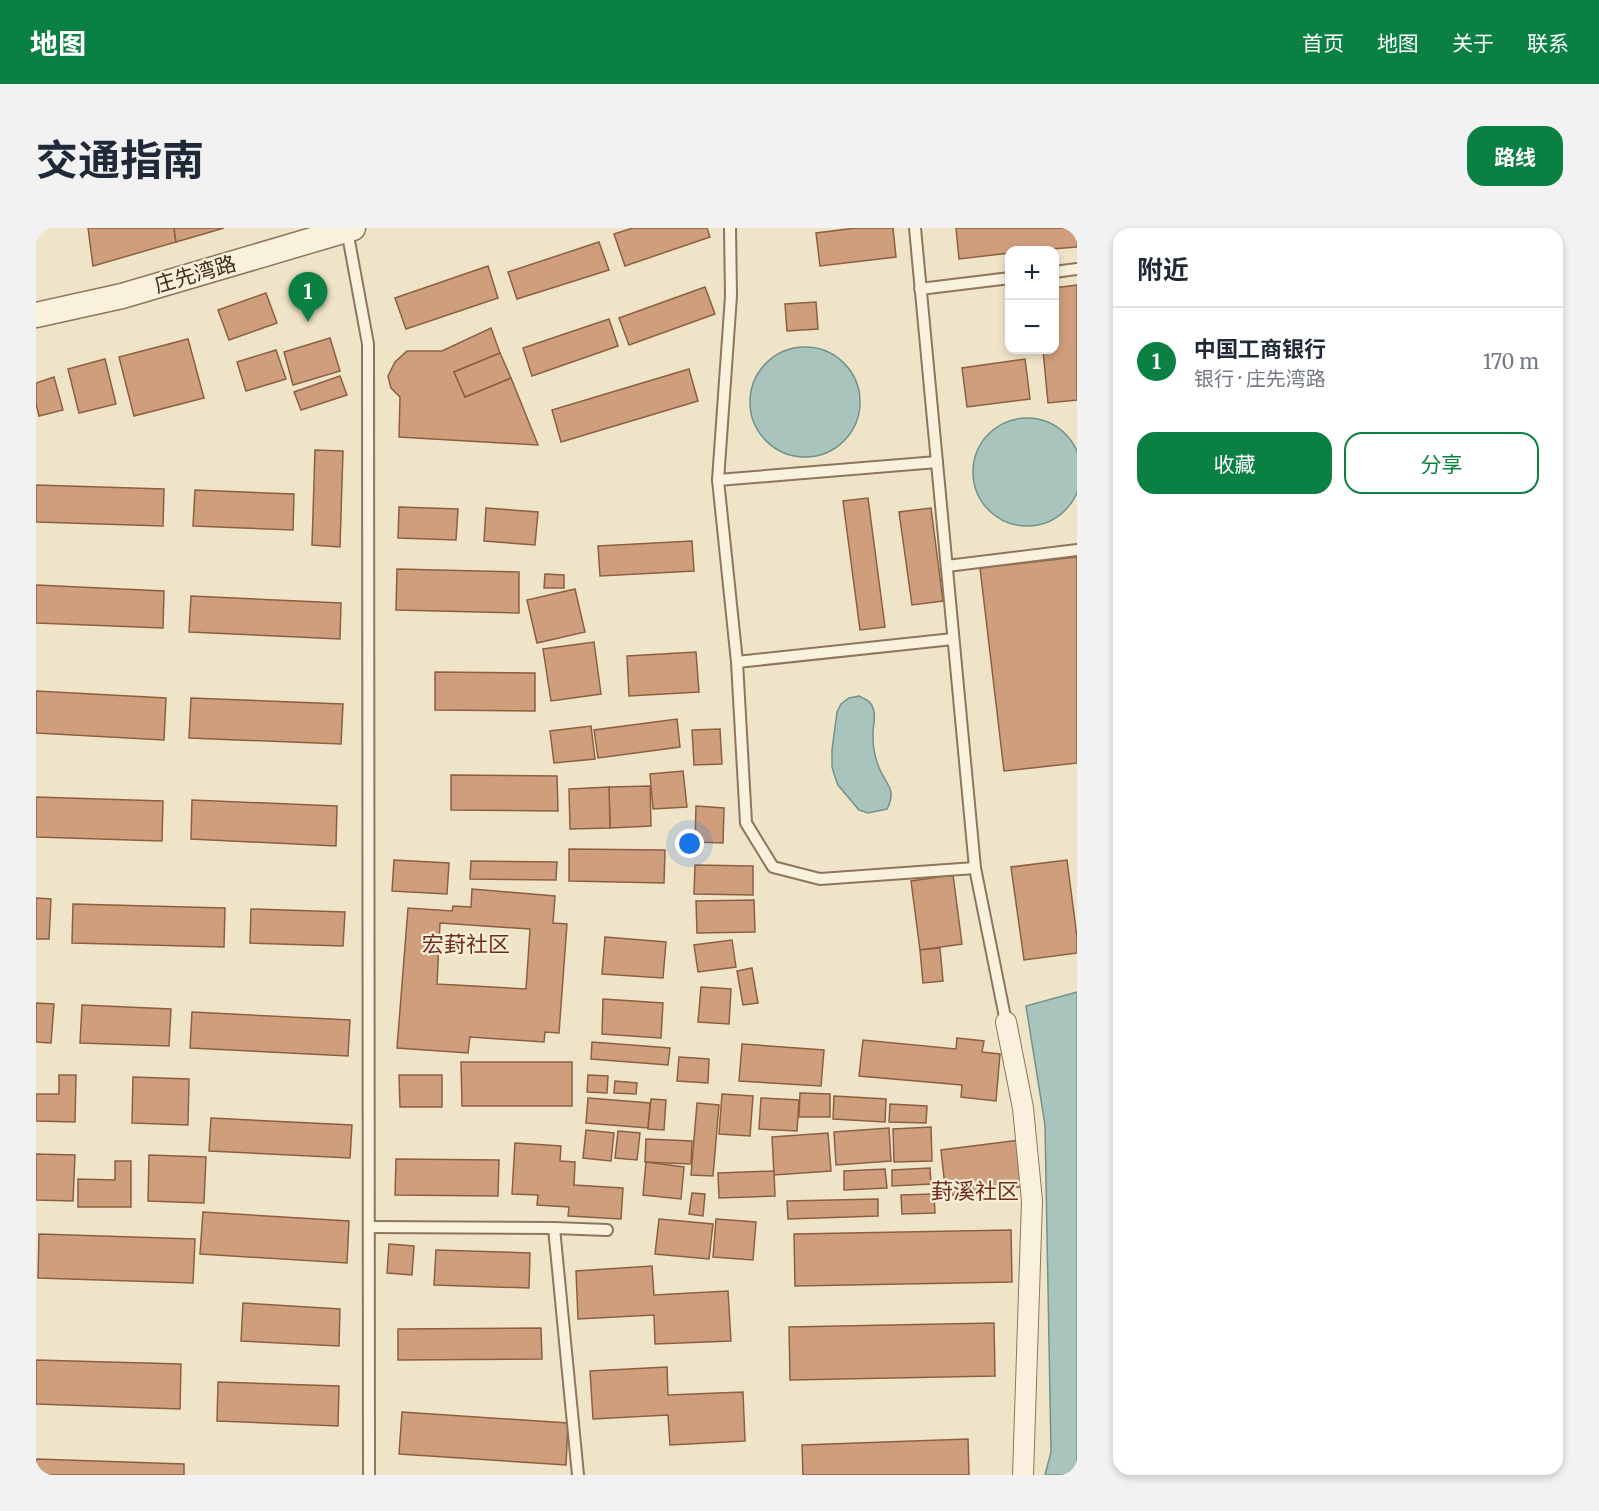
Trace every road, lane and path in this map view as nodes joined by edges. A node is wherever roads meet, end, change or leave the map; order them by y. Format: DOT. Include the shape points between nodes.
graph roads {
  1 [pos="730,228"];
  2 [pos="915,228"];
  3 [pos="350,229"];
  4 [pos="1077,269"];
  5 [pos="1059,271"];
  6 [pos="1005,279"];
  7 [pos="920,289"];
  8 [pos="36,315"];
  9 [pos="937,462"];
  10 [pos="718,480"];
  11 [pos="1077,550"];
  12 [pos="947,566"];
  13 [pos="953,639"];
  14 [pos="737,662"];
  15 [pos="975,868"];
  16 [pos="1006,1022"];
  17 [pos="369,1227"];
  18 [pos="554,1228"];
  19 [pos="607,1230"];
  20 [pos="369,1475"];
  21 [pos="578,1475"];
  22 [pos="1023,1475"];
  1 -- 10 [label="lane" via="731,296"];
  2 -- 7 [label="lane"];
  3 -- 8 [label="street, 庄先湾路" via="122,296"];
  3 -- 17 [label="lane" via="368,344"];
  4 -- 5 [label="lane"];
  6 -- 7 [label="lane"];
  7 -- 9 [label="lane"];
  9 -- 10 [label="lane"];
  9 -- 12 [label="lane"];
  10 -- 14 [label="lane"];
  11 -- 12 [label="lane"];
  12 -- 13 [label="lane"];
  13 -- 14 [label="lane"];
  13 -- 15 [label="lane"];
  14 -- 15 [label="lane" via="746,823 773,867 820,879"];
  15 -- 16 [label="lane"];
  16 -- 22 [label="street" via="1023,1108 1032,1201"];
  17 -- 18 [label="lane"];
  17 -- 20 [label="lane"];
  18 -- 19 [label="lane"];
  18 -- 21 [label="lane"];
}
